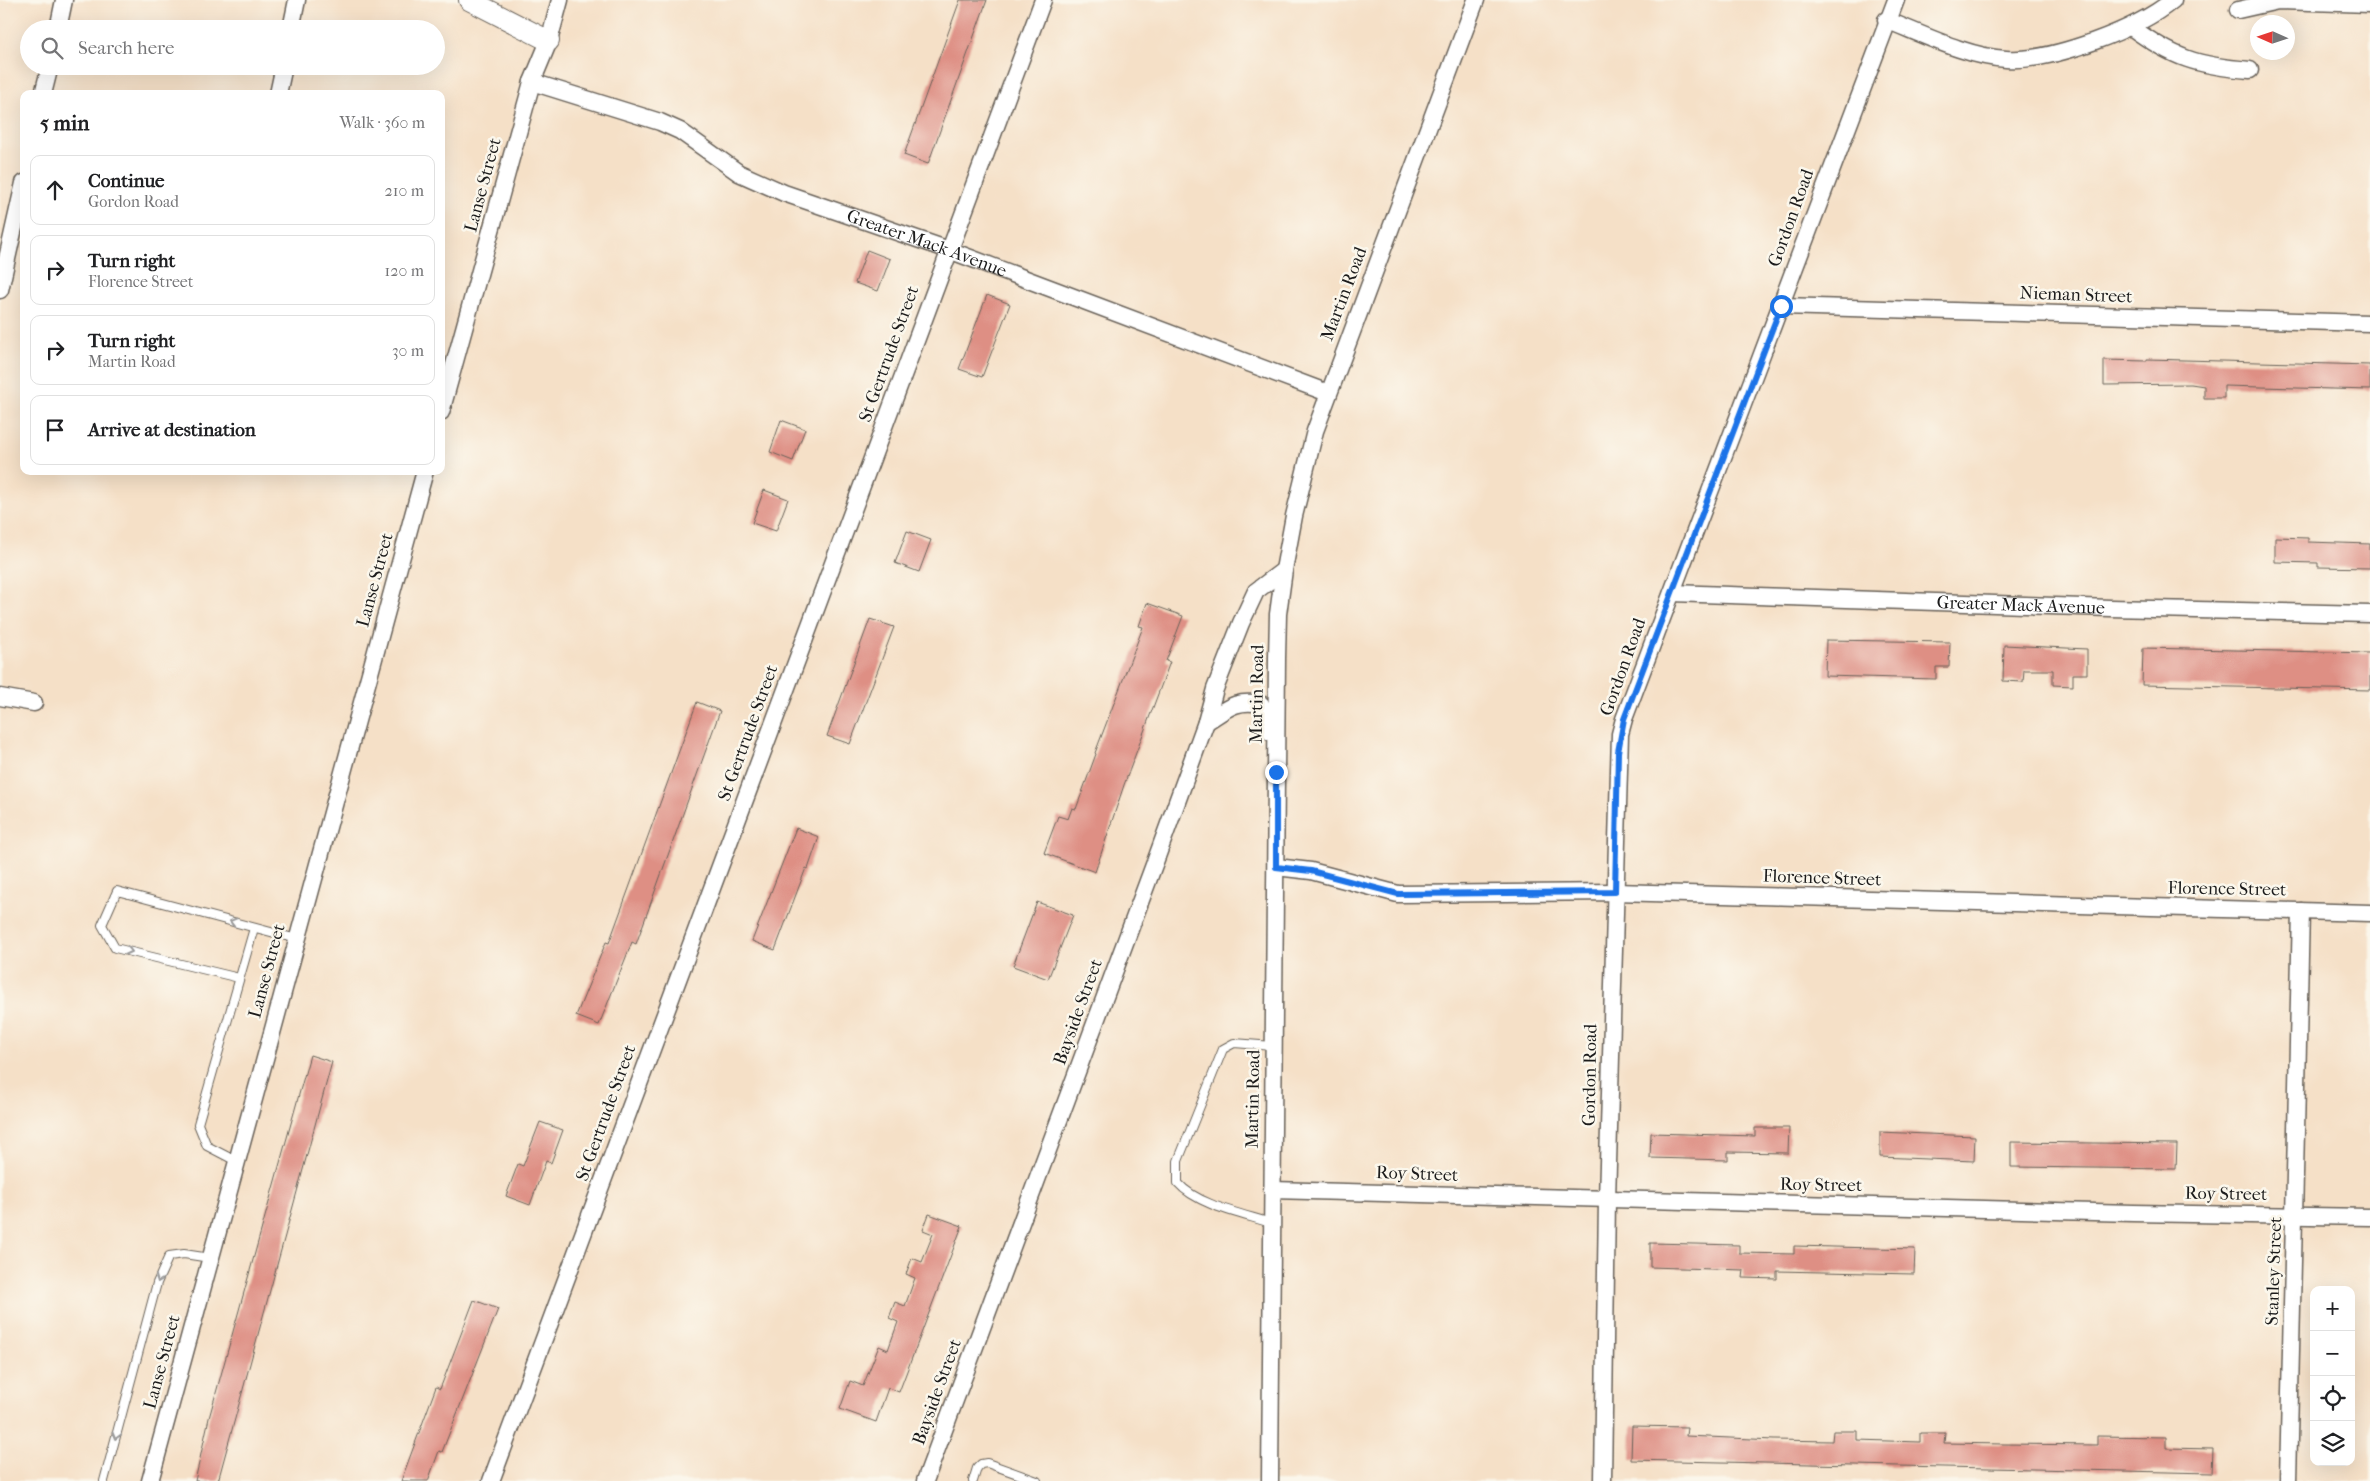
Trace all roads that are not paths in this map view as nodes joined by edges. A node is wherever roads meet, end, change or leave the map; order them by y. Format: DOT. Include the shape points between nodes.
graph roads {
  1 [pos="64,0"];
  2 [pos="297,0"];
  3 [pos="469,0"];
  4 [pos="560,0"];
  5 [pos="1043,0"];
  6 [pos="1476,0"];
  7 [pos="1896,0"];
  8 [pos="2173,0"];
  9 [pos="2370,4"];
  10 [pos="2238,10"];
  11 [pos="60,20"];
  12 [pos="294,20"];
  13 [pos="1886,20"];
  14 [pos="2131,27"];
  15 [pos="549,41"];
  16 [pos="2250,70"];
  17 [pos="48,75"];
  18 [pos="282,75"];
  19 [pos="532,82"];
  20 [pos="45,90"];
  21 [pos="279,90"];
  22 [pos="20,201"];
  23 [pos="948,250"];
  24 [pos="0,290"];
  25 [pos="1781,306"];
  26 [pos="2370,323"];
  27 [pos="1328,393"];
  28 [pos="445,397"];
  29 [pos="424,475"];
  30 [pos="1284,570"];
  31 [pos="1672,593"];
  32 [pos="2370,614"];
  33 [pos="0,696"];
  34 [pos="34,703"];
  35 [pos="1206,722"];
  36 [pos="1276,772"];
  37 [pos="1276,867"];
  38 [pos="1615,892"];
  39 [pos="2301,911"];
  40 [pos="2370,913"];
  41 [pos="254,928"];
  42 [pos="297,939"];
  43 [pos="239,978"];
  44 [pos="1273,1046"];
  45 [pos="236,1161"];
  46 [pos="1272,1190"];
  47 [pos="1607,1200"];
  48 [pos="2296,1215"];
  49 [pos="2370,1217"];
  50 [pos="1271,1223"];
  51 [pos="210,1258"];
  52 [pos="104,1481"];
  53 [pos="150,1481"];
  54 [pos="491,1481"];
  55 [pos="925,1481"];
  56 [pos="973,1481"];
  57 [pos="1037,1481"];
  58 [pos="1270,1481"];
  59 [pos="1603,1481"];
  60 [pos="2288,1481"];
  1 -- 11 [label="street"];
  2 -- 12 [label="street"];
  3 -- 15 [label="street"];
  4 -- 15 [label="street, Lanse Street"];
  5 -- 23 [label="street, St Gertrude Street"];
  6 -- 27 [label="street, Martin Road"];
  7 -- 13 [label="street, Gordon Road"];
  8 -- 14 [label="street"];
  9 -- 10 [label="street" via="2278,1"];
  13 -- 14 [label="street" via="1968,51 2007,60 2062,51"];
  13 -- 25 [label="street, Gordon Road"];
  14 -- 16 [label="street" via="2168,52 2188,60 2207,66"];
  15 -- 19 [label="street, Lanse Street"];
  17 -- 20 [label="street"];
  18 -- 21 [label="street"];
  19 -- 23 [label="street, Greater Mack Avenue" via="660,122 680,131 739,173 784,193"];
  19 -- 28 [label="street, Lanse Street"];
  22 -- 24 [label="street"];
  23 -- 27 [label="street, Greater Mack Avenue"];
  23 -- 54 [label="street, St Gertrude Street"];
  25 -- 26 [label="street, Nieman Street"];
  25 -- 31 [label="street, Gordon Road"];
  27 -- 30 [label="street, Martin Road" via="1304,474"];
  29 -- 42 [label="street, Lanse Street"];
  30 -- 35 [label="street, Bayside Street" via="1256,591 1215,689"];
  30 -- 36 [label="street, Martin Road" via="1278,614"];
  31 -- 32 [label="street, Greater Mack Avenue"];
  31 -- 38 [label="street, Gordon Road" via="1620,734"];
  33 -- 34 [label="street"];
  35 -- 36 [label="street" via="1235,703 1261,704 1270,729"];
  35 -- 55 [label="street, Bayside Street"];
  36 -- 37 [label="street, Martin Road"];
  37 -- 38 [label="street, Florence Street" via="1311,871 1398,894"];
  37 -- 44 [label="street, Martin Road"];
  38 -- 39 [label="street, Florence Street"];
  38 -- 47 [label="street, Gordon Road"];
  39 -- 40 [label="street, Florence Street"];
  39 -- 48 [label="street, Stanley Street"];
  41 -- 42 [label="lane"];
  41 -- 43 [label="lane"];
  41 -- 43 [label="lane, one-way" via="117,891 102,925 115,948"];
  42 -- 45 [label="street, Lanse Street"];
  43 -- 45 [label="lane" via="198,1124 207,1146"];
  44 -- 46 [label="street, Martin Road"];
  44 -- 50 [label="lane" via="1234,1043 1223,1050 1178,1161 1178,1183 1186,1192"];
  45 -- 51 [label="street, Lanse Street"];
  46 -- 47 [label="street, Roy Street"];
  46 -- 50 [label="street, Martin Road"];
  47 -- 48 [label="street, Roy Street"];
  47 -- 59 [label="street, Gordon Road"];
  48 -- 49 [label="street, Roy Street"];
  48 -- 60 [label="street, Stanley Street"];
  50 -- 58 [label="street, Martin Road"];
  51 -- 52 [label="lane, one-way" via="184,1254 169,1256 157,1283"];
  51 -- 53 [label="street, Lanse Street"];
  56 -- 57 [label="lane" via="977,1468 987,1463"];
}
